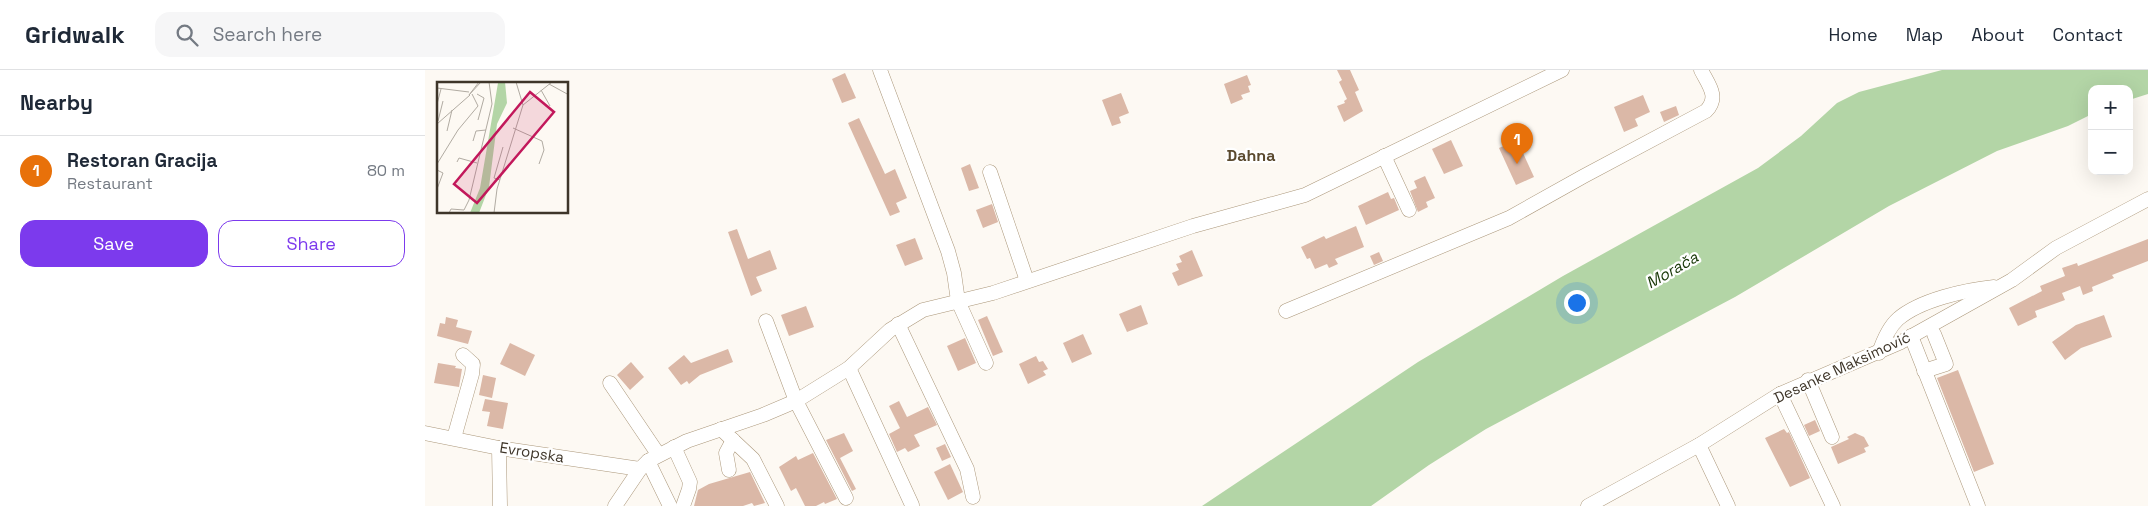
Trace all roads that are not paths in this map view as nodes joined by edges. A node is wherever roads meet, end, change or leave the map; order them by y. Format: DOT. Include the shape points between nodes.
graph roads {
  1 [pos="880,70"];
  2 [pos="1562,70"];
  3 [pos="1701,70"];
  4 [pos="1384,156"];
  5 [pos="991,172"];
  6 [pos="2148,199"];
  7 [pos="1409,210"];
  8 [pos="1027,281"];
  9 [pos="1998,287"];
  10 [pos="958,301"];
  11 [pos="1286,311"];
  12 [pos="766,321"];
  13 [pos="898,324"];
  14 [pos="1935,334"];
  15 [pos="1911,336"];
  16 [pos="1879,353"];
  17 [pos="463,355"];
  18 [pos="986,363"];
  19 [pos="849,368"];
  20 [pos="1924,371"];
  21 [pos="1808,380"];
  22 [pos="610,383"];
  23 [pos="1780,394"];
  24 [pos="796,401"];
  25 [pos="721,429"];
  26 [pos="425,433"];
  27 [pos="454,438"];
  28 [pos="1832,438"];
  29 [pos="733,440"];
  30 [pos="1699,445"];
  31 [pos="674,447"];
  32 [pos="499,448"];
  33 [pos="649,461"];
  34 [pos="729,470"];
  35 [pos="973,497"];
  36 [pos="846,498"];
  37 [pos="912,505"];
  38 [pos="501,506"];
  39 [pos="615,506"];
  40 [pos="670,506"];
  41 [pos="683,506"];
  42 [pos="777,506"];
  43 [pos="1588,506"];
  44 [pos="1728,506"];
  45 [pos="1833,506"];
  46 [pos="1978,506"];
  1 -- 10 [label="street" via="945,243"];
  2 -- 4 [label="street"];
  3 -- 11 [label="street" via="1713,94 1711,106 1706,111 1509,218"];
  4 -- 7 [label="street"];
  4 -- 8 [label="street" via="1305,195 1193,226"];
  5 -- 8 [label="street"];
  6 -- 9 [label="street, Desanke Maksimović" via="2057,248"];
  8 -- 10 [label="street"];
  9 -- 15 [label="street, Desanke Maksimović"];
  9 -- 16 [label="street" via="1975,289 1915,307 1897,320"];
  10 -- 13 [label="street" via="923,310"];
  10 -- 18 [label="street"];
  12 -- 24 [label="street"];
  13 -- 19 [label="street"];
  13 -- 35 [label="street" via="967,469"];
  14 -- 20 [label="street" via="1946,364"];
  15 -- 16 [label="street, Desanke Maksimović"];
  15 -- 20 [label="street"];
  16 -- 21 [label="street, Desanke Maksimović"];
  17 -- 27 [label="street" via="473,364 473,374"];
  19 -- 24 [label="street"];
  19 -- 37 [label="street"];
  20 -- 46 [label="street"];
  21 -- 23 [label="street, Desanke Maksimović"];
  21 -- 28 [label="street"];
  22 -- 33 [label="street"];
  23 -- 30 [label="street, Desanke Maksimović"];
  23 -- 45 [label="street"];
  24 -- 25 [label="street"];
  24 -- 36 [label="street"];
  25 -- 29 [label="street"];
  25 -- 31 [label="street"];
  26 -- 27 [label="street, Evropska"];
  27 -- 32 [label="street, Evropska"];
  29 -- 34 [label="street" via="727,453"];
  29 -- 42 [label="street" via="753,459"];
  30 -- 43 [label="street, Desanke Maksimović"];
  30 -- 44 [label="street"];
  31 -- 33 [label="street"];
  31 -- 41 [label="street" via="689,482"];
  32 -- 33 [label="street, Evropska"];
  32 -- 38 [label="street"];
  33 -- 39 [label="street"];
  33 -- 40 [label="street"];
}
